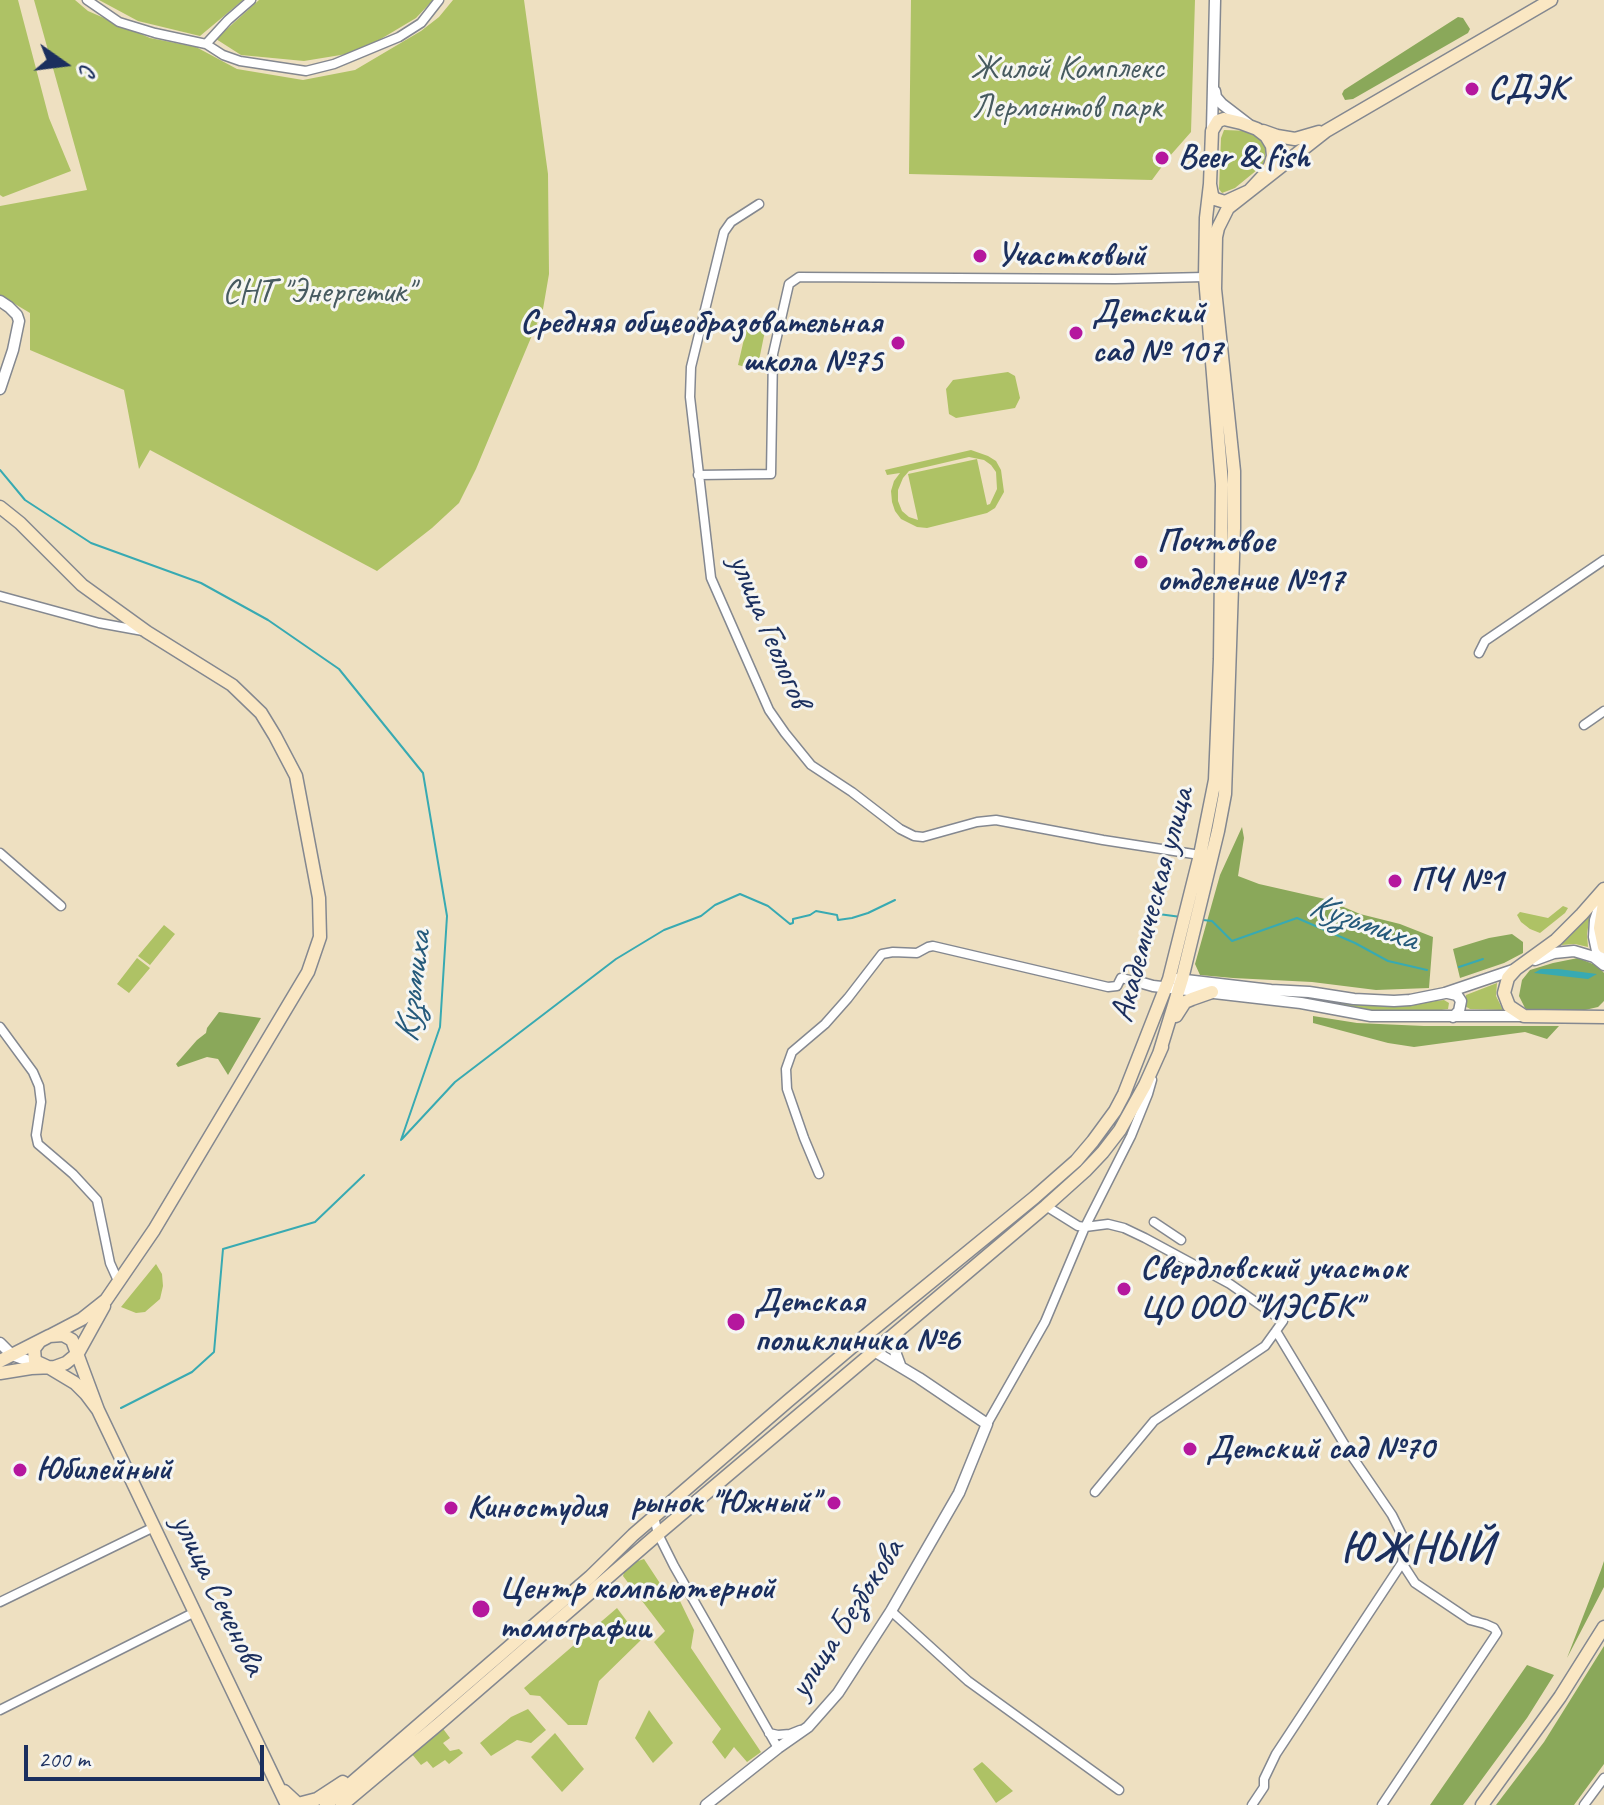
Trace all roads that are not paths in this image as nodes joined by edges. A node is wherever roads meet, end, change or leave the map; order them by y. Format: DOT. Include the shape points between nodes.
graph roads {
  1 [pos="87,0"];
  2 [pos="251,0"];
  3 [pos="439,0"];
  4 [pos="1215,0"];
  5 [pos="1551,0"];
  6 [pos="206,44"];
  7 [pos="1213,82"];
  8 [pos="1257,129"];
  9 [pos="1212,131"];
  10 [pos="1326,131"];
  11 [pos="1210,184"];
  12 [pos="1249,191"];
  13 [pos="759,204"];
  14 [pos="1205,277"];
  15 [pos="0,301"];
  16 [pos="0,389"];
  17 [pos="698,475"];
  18 [pos="0,507"];
  19 [pos="1604,560"];
  20 [pos="0,596"];
  21 [pos="147,632"];
  22 [pos="1479,653"];
  23 [pos="1604,711"];
  24 [pos="1584,725"];
  25 [pos="1,855"];
  26 [pos="1200,855"];
  27 [pos="1604,889"];
  28 [pos="1604,902"];
  29 [pos="61,906"];
  30 [pos="1190,918"];
  31 [pos="1604,947"];
  32 [pos="1604,964"];
  33 [pos="1517,968"];
  34 [pos="1139,982"];
  35 [pos="1174,983"];
  36 [pos="1212,992"];
  37 [pos="1445,993"];
  38 [pos="1524,1016"];
  39 [pos="1604,1016"];
  40 [pos="1451,1017"];
  41 [pos="0,1027"];
  42 [pos="1159,1054"];
  43 [pos="819,1174"];
  44 [pos="1046,1206"];
  45 [pos="1154,1222"];
  46 [pos="1085,1227"];
  47 [pos="1181,1240"];
  48 [pos="119,1283"];
  49 [pos="106,1300"];
  50 [pos="1276,1331"];
  51 [pos="49,1336"];
  52 [pos="87,1336"];
  53 [pos="865,1336"];
  54 [pos="890,1338"];
  55 [pos="0,1343"];
  56 [pos="75,1348"];
  57 [pos="874,1351"];
  58 [pos="6,1358"];
  59 [pos="839,1358"];
  60 [pos="900,1365"];
  61 [pos="46,1366"];
  62 [pos="0,1373"];
  63 [pos="848,1374"];
  64 [pos="87,1379"];
  65 [pos="98,1410"];
  66 [pos="987,1424"];
  67 [pos="1095,1492"];
  68 [pos="654,1517"];
  69 [pos="154,1527"];
  70 [pos="658,1534"];
  71 [pos="1402,1563"];
  72 [pos="0,1602"];
  73 [pos="891,1611"];
  74 [pos="195,1612"];
  75 [pos="1604,1627"];
  76 [pos="0,1710"];
  77 [pos="808,1727"];
  78 [pos="769,1733"];
  79 [pos="778,1748"];
  80 [pos="380,1759"];
  81 [pos="1604,1778"];
  82 [pos="277,1785"];
  83 [pos="1119,1790"];
  84 [pos="287,1805"];
  85 [pos="326,1805"];
  86 [pos="342,1805"];
  87 [pos="706,1805"];
  88 [pos="1252,1805"];
  89 [pos="1382,1805"];
  90 [pos="1482,1805"];
  91 [pos="1584,1805"];
  1 -- 6 [label="street" via="119,22"];
  2 -- 6 [label="street"];
  3 -- 6 [label="street" via="421,23 399,37 306,71 240,61"];
  4 -- 7 [label="street"];
  5 -- 10 [label="main road"];
  7 -- 8 [label="street" via="1222,104"];
  7 -- 9 [label="street"];
  8 -- 9 [label="main road" via="1224,119"];
  8 -- 10 [label="main road" via="1295,139"];
  8 -- 12 [label="main road" via="1272,146 1273,156"];
  9 -- 11 [label="main road"];
  10 -- 12 [label="main road"];
  11 -- 12 [label="main road" via="1220,201"];
  11 -- 14 [label="main road, Академическая улица"];
  12 -- 30 [label="main road" via="1228,208 1216,237 1215,289 1234,471 1227,760 1218,831"];
  13 -- 17 [label="street, улица Геологов" via="724,232 691,367"];
  14 -- 17 [label="street" via="799,277 789,284 773,354 771,474"];
  14 -- 26 [label="main road, Академическая улица" via="1222,523 1215,780"];
  15 -- 16 [label="street" via="19,321"];
  17 -- 26 [label="street, улица Геологов" via="711,578 769,710 811,765 914,836 996,820"];
  18 -- 21 [label="main road" via="82,585"];
  19 -- 22 [label="street" via="1485,641"];
  20 -- 21 [label="street"];
  21 -- 48 [label="main road" via="232,685 261,713 275,736 296,776 319,898 320,937 308,972"];
  23 -- 24 [label="street"];
  25 -- 29 [label="street"];
  26 -- 30 [label="main road, Академическая улица"];
  27 -- 33 [label="main road" via="1556,940"];
  28 -- 31 [label="main road"];
  28 -- 32 [label="street" via="1594,932"];
  30 -- 35 [label="main road, Академическая улица"];
  32 -- 33 [label="street" via="1570,951"];
  33 -- 37 [label="street"];
  33 -- 38 [label="main road" via="1504,993 1510,1007"];
  34 -- 35 [label="street"];
  34 -- 43 [label="street" via="1121,978 1117,986 1108,987 933,946 917,953 882,954 825,1024 792,1052 786,1069 787,1089"];
  35 -- 36 [label="street"];
  35 -- 37 [label="street" via="1378,1001"];
  35 -- 42 [label="main road"];
  35 -- 53 [label="main road, Академическая улица" via="1115,1111 1076,1161"];
  36 -- 40 [label="street" via="1371,1016"];
  36 -- 42 [label="main road" via="1185,1002"];
  37 -- 40 [label="street" via="1461,1001 1458,1014"];
  38 -- 39 [label="main road"];
  38 -- 40 [label="street"];
  41 -- 48 [label="street" via="39,1086 38,1144 97,1200"];
  42 -- 44 [label="main road" via="1120,1130"];
  42 -- 46 [label="street, улица Безбокова" via="1131,1136"];
  44 -- 46 [label="street"];
  44 -- 54 [label="main road"];
  45 -- 47 [label="street"];
  46 -- 50 [label="street" via="1124,1228 1182,1257 1283,1321"];
  46 -- 66 [label="street, улица Безбокова" via="1045,1322"];
  48 -- 49 [label="main road"];
  49 -- 51 [label="main road"];
  49 -- 52 [label="main road"];
  50 -- 67 [label="street" via="1265,1346 1154,1421"];
  50 -- 71 [label="street" via="1399,1528 1405,1541"];
  51 -- 56 [label="main road" via="63,1335"];
  51 -- 58 [label="main road"];
  51 -- 61 [label="main road" via="33,1353 35,1361"];
  52 -- 56 [label="main road"];
  52 -- 64 [label="main road"];
  53 -- 57 [label="street"];
  53 -- 59 [label="main road, Академическая улица"];
  54 -- 57 [label="main road"];
  54 -- 60 [label="street"];
  55 -- 58 [label="street"];
  56 -- 61 [label="main road" via="66,1363"];
  56 -- 64 [label="main road, улица Сеченова"];
  57 -- 60 [label="street"];
  57 -- 63 [label="main road"];
  58 -- 61 [label="street"];
  59 -- 63 [label="main road"];
  59 -- 68 [label="main road, Академическая улица"];
  60 -- 66 [label="street"];
  61 -- 62 [label="main road"];
  61 -- 65 [label="main road, улица Сеченова" via="82,1389"];
  63 -- 70 [label="main road"];
  64 -- 65 [label="main road, улица Сеченова"];
  65 -- 69 [label="main road, улица Сеченова"];
  66 -- 73 [label="street, улица Безбокова" via="959,1493"];
  68 -- 70 [label="street"];
  68 -- 80 [label="main road, Академическая улица"];
  69 -- 72 [label="street"];
  69 -- 74 [label="main road, улица Сеченова"];
  70 -- 78 [label="street"];
  70 -- 86 [label="main road"];
  71 -- 88 [label="street" via="1276,1754"];
  71 -- 89 [label="street" via="1415,1583 1497,1633"];
  73 -- 77 [label="street, улица Безбокова" via="838,1693"];
  73 -- 83 [label="street" via="968,1681"];
  74 -- 76 [label="street"];
  74 -- 82 [label="main road, улица Сеченова"];
  75 -- 90 [label="main road"];
  77 -- 78 [label="street" via="790,1734"];
  77 -- 79 [label="street, улица Безбокова"];
  78 -- 79 [label="street"];
  79 -- 87 [label="street, улица Безбокова"];
  80 -- 82 [label="main road" via="317,1799 298,1804"];
  80 -- 85 [label="main road, Академическая улица"];
  81 -- 91 [label="street"];
  82 -- 84 [label="main road, улица Сеченова"];
}
